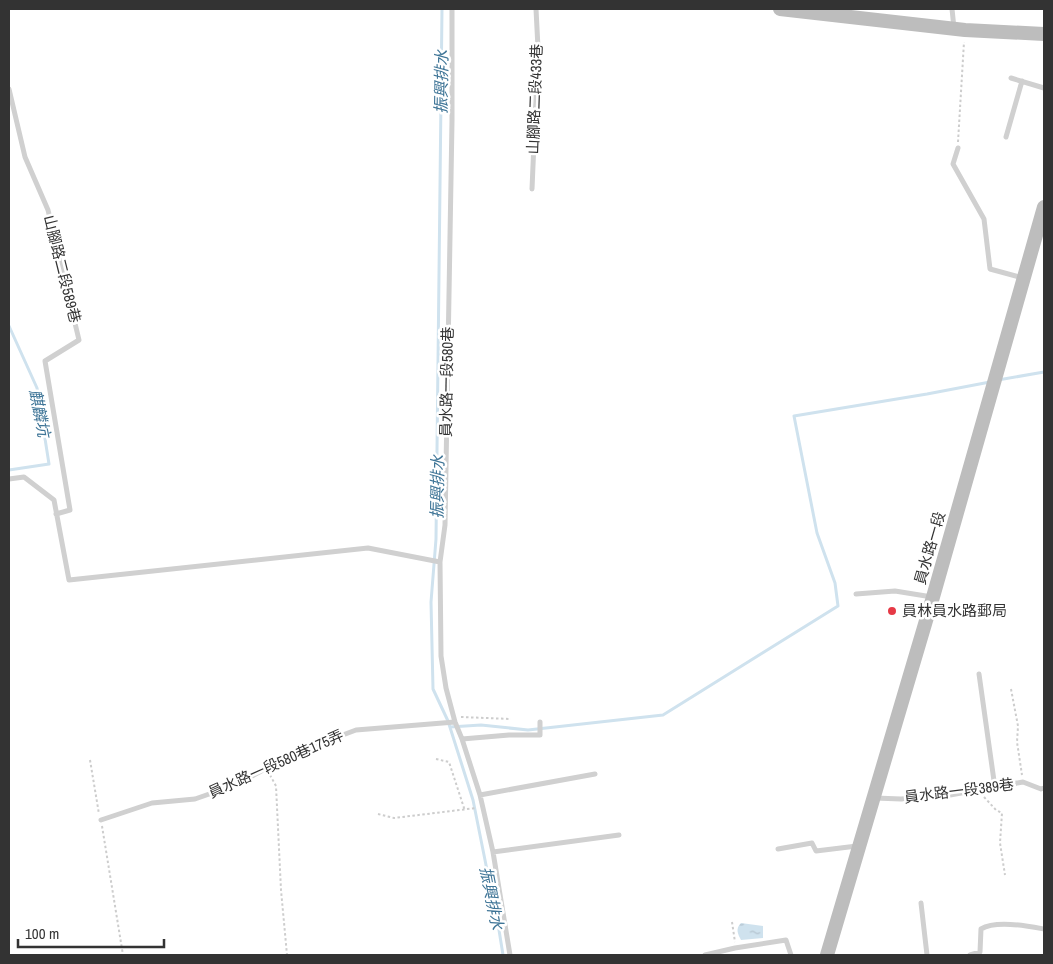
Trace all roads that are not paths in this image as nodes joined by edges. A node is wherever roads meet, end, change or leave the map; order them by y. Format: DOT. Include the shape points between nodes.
graph roads {
  1 [pos="452,9"];
  2 [pos="536,9"];
  3 [pos="780,9"];
  4 [pos="952,9"];
  5 [pos="833,12"];
  6 [pos="960,29"];
  7 [pos="1044,34"];
  8 [pos="1011,78"];
  9 [pos="1022,81"];
  10 [pos="1044,88"];
  11 [pos="9,89"];
  12 [pos="1006,137"];
  13 [pos="958,148"];
  14 [pos="532,189"];
  15 [pos="1044,207"];
  16 [pos="1024,278"];
  17 [pos="9,479"];
  18 [pos="56,514"];
  19 [pos="440,562"];
  20 [pos="856,594"];
  21 [pos="933,597"];
  22 [pos="979,674"];
  23 [pos="454,719"];
  24 [pos="540,722"];
  25 [pos="462,739"];
  26 [pos="595,774"];
  27 [pos="995,788"];
  28 [pos="1044,788"];
  29 [pos="480,795"];
  30 [pos="874,798"];
  31 [pos="101,820"];
  32 [pos="619,835"];
  33 [pos="860,846"];
  34 [pos="778,849"];
  35 [pos="493,852"];
  36 [pos="921,903"];
  37 [pos="1044,929"];
  38 [pos="510,955"];
  39 [pos="706,955"];
  40 [pos="791,955"];
  41 [pos="827,955"];
  42 [pos="927,955"];
  43 [pos="970,955"];
  1 -- 19 [label="lane, 員水路一段580巷" via="445,526"];
  2 -- 14 [label="lane, 山腳路二段433巷" via="538,48"];
  3 -- 5 [label="street"];
  4 -- 6 [label="lane"];
  5 -- 6 [label="street"];
  6 -- 7 [label="street"];
  8 -- 9 [label="lane"];
  9 -- 10 [label="lane"];
  9 -- 12 [label="lane"];
  11 -- 18 [label="lane, 山腳路二段589巷" via="25,157 48,210 79,340 46,361 70,510"];
  13 -- 16 [label="lane" via="953,164 984,220 990,269"];
  15 -- 16 [label="street, 員水路一段"];
  16 -- 21 [label="street, 員水路一段"];
  17 -- 18 [label="lane" via="24,477 54,500"];
  18 -- 19 [label="lane" via="69,580 368,548"];
  19 -- 23 [label="lane, 員水路一段580巷" via="442,656"];
  20 -- 21 [label="lane" via="895,591"];
  21 -- 30 [label="street, 員水路一段"];
  22 -- 27 [label="lane"];
  23 -- 25 [label="lane, 員水路一段580巷"];
  23 -- 31 [label="lane, 員水路一段580巷175弄" via="356,730 295,753 235,785 195,799 152,803"];
  24 -- 25 [label="lane" via="540,736"];
  25 -- 29 [label="lane, 員水路一段580巷"];
  26 -- 29 [label="lane"];
  27 -- 28 [label="lane, 員水路一段389巷" via="1023,782"];
  27 -- 30 [label="lane, 員水路一段389巷" via="950,795"];
  29 -- 35 [label="lane, 員水路一段580巷"];
  30 -- 33 [label="street, 員水路一段"];
  32 -- 35 [label="lane"];
  33 -- 34 [label="lane" via="816,850 812,843"];
  33 -- 41 [label="street, 員水路一段"];
  35 -- 38 [label="lane, 員水路一段580巷"];
  36 -- 42 [label="lane"];
  37 -- 43 [label="lane" via="1000,924 986,926 981,928 980,952"];
  39 -- 40 [label="lane" via="786,940"];
}
